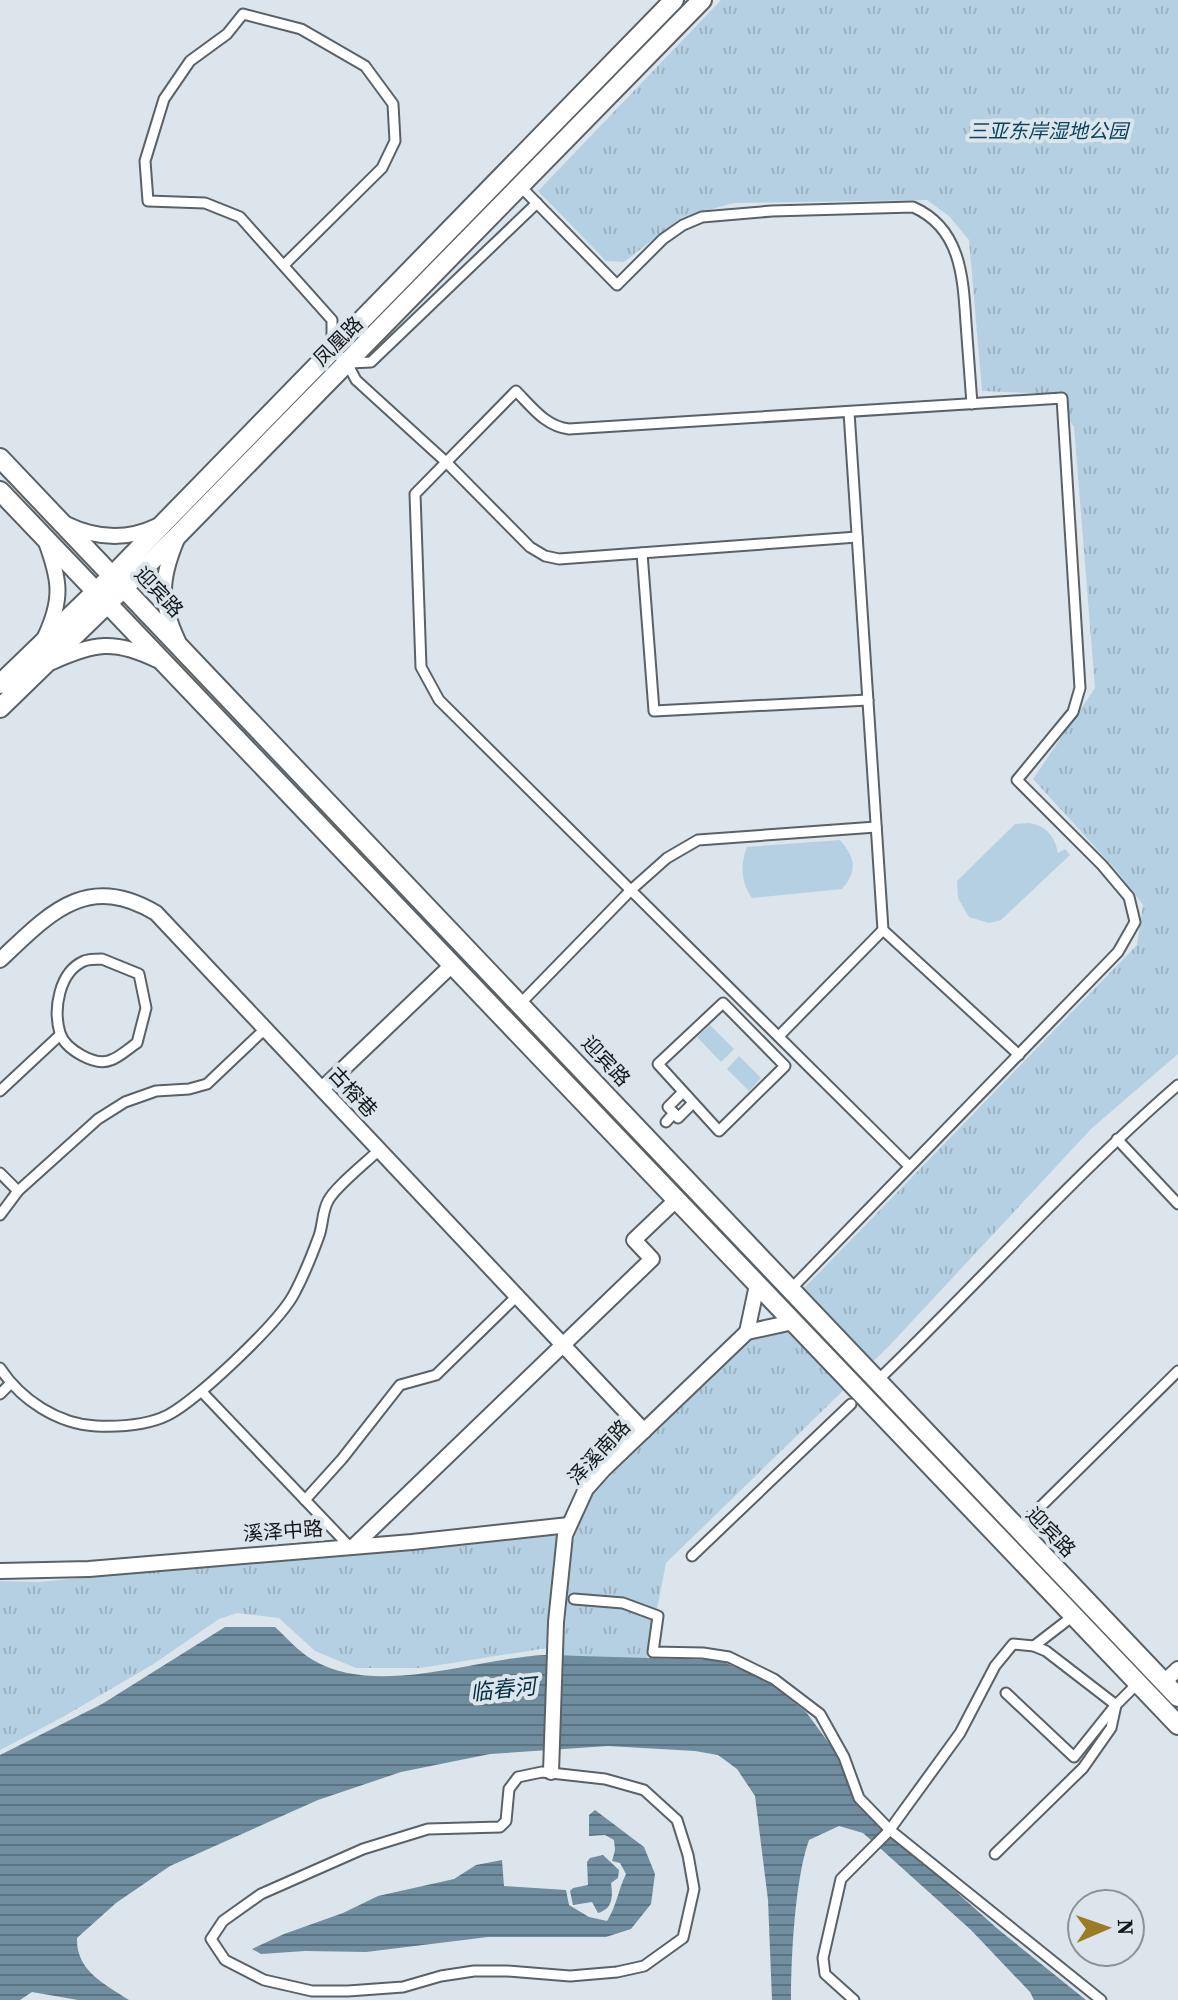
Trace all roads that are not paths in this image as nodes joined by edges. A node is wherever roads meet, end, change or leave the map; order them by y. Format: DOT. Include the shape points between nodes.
graph roads {
  1 [pos="674,0"];
  2 [pos="702,0"];
  3 [pos="521,187"];
  4 [pos="537,203"];
  5 [pos="284,265"];
  6 [pos="332,349"];
  7 [pos="347,363"];
  8 [pos="972,404"];
  9 [pos="849,412"];
  10 [pos="0,458"];
  11 [pos="446,462"];
  12 [pos="0,491"];
  13 [pos="62,523"];
  14 [pos="171,529"];
  15 [pos="857,537"];
  16 [pos="44,538"];
  17 [pos="642,553"];
  18 [pos="118,581"];
  19 [pos="102,598"];
  20 [pos="41,645"];
  21 [pos="181,648"];
  22 [pos="163,663"];
  23 [pos="44,665"];
  24 [pos="0,684"];
  25 [pos="868,700"];
  26 [pos="0,708"];
  27 [pos="876,827"];
  28 [pos="631,890"];
  29 [pos="883,930"];
  30 [pos="0,960"];
  31 [pos="452,965"];
  32 [pos="491,973"];
  33 [pos="473,985"];
  34 [pos="520,1003"];
  35 [pos="541,1024"];
  36 [pos="510,1025"];
  37 [pos="266,1028"];
  38 [pos="60,1035"];
  39 [pos="779,1036"];
  40 [pos="524,1041"];
  41 [pos="1019,1055"];
  42 [pos="1178,1085"];
  43 [pos="323,1088"];
  44 [pos="0,1091"];
  45 [pos="683,1092"];
  46 [pos="693,1103"];
  47 [pos="674,1113"];
  48 [pos="666,1122"];
  49 [pos="1117,1139"];
  50 [pos="380,1149"];
  51 [pos="909,1166"];
  52 [pos="0,1173"];
  53 [pos="18,1191"];
  54 [pos="676,1200"];
  55 [pos="1178,1204"];
  56 [pos="0,1215"];
  57 [pos="757,1285"];
  58 [pos="791,1289"];
  59 [pos="517,1296"];
  60 [pos="793,1322"];
  61 [pos="747,1332"];
  62 [pos="563,1345"];
  63 [pos="0,1368"];
  64 [pos="1178,1371"];
  65 [pos="877,1381"];
  66 [pos="10,1384"];
  67 [pos="202,1392"];
  68 [pos="0,1394"];
  69 [pos="851,1404"];
  70 [pos="644,1431"];
  71 [pos="305,1500"];
  72 [pos="569,1525"];
  73 [pos="1018,1529"];
  74 [pos="352,1546"];
  75 [pos="692,1556"];
  76 [pos="0,1571"];
  77 [pos="574,1599"];
  78 [pos="1073,1616"];
  79 [pos="1034,1646"];
  80 [pos="1178,1669"];
  81 [pos="1164,1682"];
  82 [pos="1138,1683"];
  83 [pos="1006,1693"];
  84 [pos="1178,1697"];
  85 [pos="1116,1705"];
  86 [pos="1178,1725"];
  87 [pos="1074,1757"];
  88 [pos="1083,1768"];
  89 [pos="551,1772"];
  90 [pos="890,1829"];
  91 [pos="995,1854"];
  92 [pos="854,2000"];
  93 [pos="1101,2000"];
  1 -- 6 [label="highway, 凤凰路"];
  2 -- 3 [label="highway, 凤凰路"];
  3 -- 4 [label="street"];
  3 -- 7 [label="highway, 凤凰路"];
  4 -- 7 [label="street" via="371,362"];
  4 -- 8 [label="street" via="617,285 663,239 702,217 913,207 948,235 963,275"];
  5 -- 5 [label="street" via="382,168 395,141 393,104 365,66 301,29 243,14 227,34 190,61 164,99 145,161 148,201 205,203 240,217"];
  5 -- 6 [label="street" via="332,320"];
  6 -- 7 [label="street"];
  6 -- 14 [label="highway, 凤凰路"];
  7 -- 11 [label="street" via="356,380"];
  7 -- 14 [label="highway, 凤凰路"];
  8 -- 9 [label="street"];
  8 -- 41 [label="street" via="1062,398 1080,688 1073,712 1017,780 1129,897 1135,922 1118,952"];
  9 -- 11 [label="street" via="569,429 545,421 516,391"];
  9 -- 15 [label="street"];
  10 -- 13 [label="highway, 迎宾路"];
  11 -- 17 [label="street" via="545,556"];
  11 -- 28 [label="street" via="414,500 421,667 439,700"];
  12 -- 16 [label="highway, 迎宾路"];
  13 -- 14 [label="street" via="86,534 119,537"];
  13 -- 18 [label="highway, 迎宾路"];
  14 -- 18 [label="highway, 凤凰路"];
  14 -- 21 [label="street" via="162,591"];
  15 -- 17 [label="street"];
  15 -- 25 [label="street"];
  16 -- 19 [label="highway, 迎宾路"];
  16 -- 20 [label="street" via="58,573 58,596"];
  17 -- 25 [label="street" via="654,711"];
  18 -- 19 [label="highway, 凤凰路"];
  18 -- 21 [label="highway, 迎宾路"];
  19 -- 20 [label="highway, 凤凰路"];
  19 -- 22 [label="highway, 迎宾路"];
  19 -- 23 [label="highway, 凤凰路"];
  20 -- 24 [label="highway, 凤凰路"];
  21 -- 32 [label="highway, 迎宾路"];
  22 -- 23 [label="street" via="131,647 107,645"];
  22 -- 31 [label="highway, 迎宾路"];
  23 -- 26 [label="highway, 凤凰路"];
  25 -- 27 [label="street"];
  27 -- 28 [label="street" via="698,840 667,858"];
  27 -- 29 [label="street"];
  28 -- 34 [label="street"];
  28 -- 39 [label="street"];
  29 -- 39 [label="street"];
  29 -- 41 [label="street"];
  30 -- 37 [label="street, 古榕巷" via="65,905 94,897 126,900 165,920"];
  31 -- 33 [label="highway, 迎宾路"];
  31 -- 43 [label="street"];
  32 -- 33 [label="highway" via="487,984"];
  32 -- 34 [label="highway, 迎宾路"];
  33 -- 34 [label="highway"];
  33 -- 36 [label="highway, 迎宾路"];
  34 -- 35 [label="highway, 迎宾路"];
  34 -- 36 [label="street"];
  35 -- 40 [label="highway"];
  35 -- 58 [label="highway, 迎宾路"];
  36 -- 40 [label="highway, 迎宾路"];
  37 -- 43 [label="street, 古榕巷"];
  37 -- 53 [label="street" via="207,1084 156,1091 98,1119"];
  38 -- 38 [label="street" via="58,1002 64,979 83,961 102,959 139,974 146,1008 137,1043 110,1061 97,1061 76,1052"];
  38 -- 44 [label="street"];
  39 -- 51 [label="street"];
  40 -- 54 [label="highway, 迎宾路"];
  41 -- 51 [label="street"];
  42 -- 49 [label="street"];
  43 -- 50 [label="street, 古榕巷"];
  45 -- 46 [label="street"];
  45 -- 46 [label="street" via="658,1064 725,1002 785,1066 719,1131"];
  45 -- 47 [label="street" via="668,1107"];
  46 -- 47 [label="street" via="678,1118"];
  47 -- 48 [label="street"];
  49 -- 55 [label="street"];
  49 -- 65 [label="street"];
  50 -- 59 [label="street, 古榕巷"];
  50 -- 67 [label="street" via="329,1199 294,1295"];
  51 -- 58 [label="street"];
  52 -- 53 [label="street"];
  53 -- 56 [label="street"];
  54 -- 57 [label="highway, 迎宾路"];
  54 -- 62 [label="street" via="634,1240 652,1259"];
  57 -- 60 [label="highway, 迎宾路"];
  57 -- 61 [label="street"];
  58 -- 65 [label="highway, 迎宾路"];
  59 -- 62 [label="street, 古榕巷"];
  59 -- 71 [label="street" via="436,1375 400,1385"];
  60 -- 61 [label="street"];
  60 -- 78 [label="highway, 迎宾路"];
  61 -- 70 [label="street, 泽溪南路"];
  62 -- 70 [label="street, 古榕巷"];
  62 -- 74 [label="street"];
  63 -- 66 [label="street"];
  64 -- 73 [label="street"];
  65 -- 73 [label="highway, 迎宾路"];
  66 -- 67 [label="street" via="43,1410 83,1425 126,1427 166,1415"];
  66 -- 68 [label="street"];
  67 -- 71 [label="street"];
  69 -- 75 [label="street"];
  70 -- 72 [label="street, 泽溪南路" via="586,1489"];
  71 -- 74 [label="street"];
  72 -- 74 [label="street, 溪泽中路"];
  72 -- 89 [label="street, 泽溪南路" via="555,1637"];
  73 -- 81 [label="highway, 迎宾路"];
  74 -- 76 [label="street, 溪泽中路" via="89,1569"];
  77 -- 90 [label="street" via="623,1603 658,1616 653,1652 729,1657 774,1679 820,1714 859,1798"];
  78 -- 79 [label="street"];
  78 -- 82 [label="highway, 迎宾路"];
  79 -- 85 [label="street"];
  79 -- 90 [label="street" via="1013,1644 995,1666 960,1733"];
  80 -- 81 [label="street"];
  81 -- 84 [label="highway, 迎宾路"];
  82 -- 85 [label="street"];
  82 -- 86 [label="highway, 迎宾路"];
  83 -- 87 [label="street"];
  85 -- 87 [label="street"];
  85 -- 88 [label="street" via="1111,1728"];
  87 -- 88 [label="street"];
  88 -- 91 [label="street"];
  89 -- 89 [label="street" via="644,1790 677,1820 694,1889 683,1938 644,1966 570,1976 474,1971 403,1987 312,1991 264,1980 225,1960 211,1939 223,1921 261,1894 363,1849 428,1829 500,1827 506,1821 509,1789 518,1777"];
  90 -- 92 [label="street" via="841,1879 823,1958 825,1974"];
  90 -- 93 [label="street"];
}
